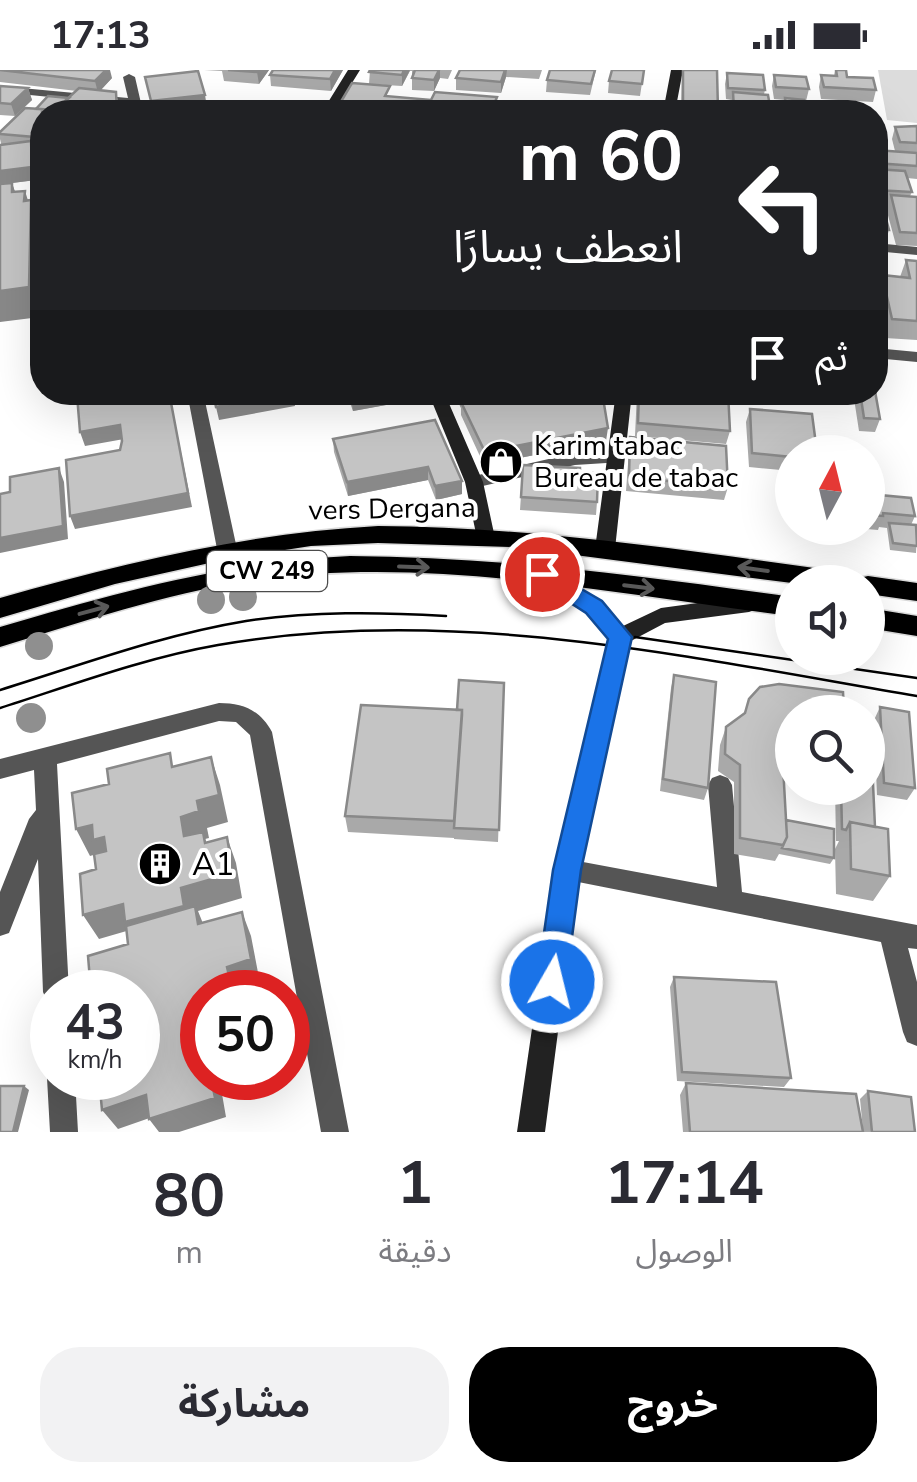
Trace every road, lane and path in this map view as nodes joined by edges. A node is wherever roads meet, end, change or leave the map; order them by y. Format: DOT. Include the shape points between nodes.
graph roads {
  1 [pos="354,70"];
  2 [pos="676,70"];
  3 [pos="130,77"];
  4 [pos="0,89"];
  5 [pos="83,100"];
  6 [pos="135,100"];
  7 [pos="335,100"];
  8 [pos="671,100"];
  9 [pos="0,151"];
  10 [pos="30,152"];
  11 [pos="888,248"];
  12 [pos="917,251"];
  13 [pos="888,355"];
  14 [pos="917,358"];
  15 [pos="198,405"];
  16 [pos="441,405"];
  17 [pos="621,405"];
  18 [pos="616,458"];
  19 [pos="474,482"];
  20 [pos="486,538"];
  21 [pos="227,548"];
  22 [pos="604,549"];
  23 [pos="775,572"];
  24 [pos="542,574"];
  25 [pos="885,587"];
  26 [pos="917,592"];
  27 [pos="761,602"];
  28 [pos="775,604"];
  29 [pos="0,608"];
  30 [pos="885,621"];
  31 [pos="917,626"];
  32 [pos="0,637"];
  33 [pos="620,637"];
  34 [pos="45,754"];
  35 [pos="0,769"];
  36 [pos="720,785"];
  37 [pos="44,810"];
  38 [pos="567,870"];
  39 [pos="731,902"];
  40 [pos="0,924"];
  41 [pos="904,935"];
  42 [pos="55,970"];
  43 [pos="917,1032"];
  44 [pos="62,1100"];
  45 [pos="64,1132"];
  46 [pos="335,1132"];
  47 [pos="531,1132"];
  1 -- 7 [label="main road"];
  2 -- 8 [label="main road"];
  3 -- 6 [label="street"];
  4 -- 5 [label="street"];
  9 -- 10 [label="street"];
  11 -- 12 [label="street"];
  13 -- 14 [label="street"];
  15 -- 21 [label="street"];
  16 -- 19 [label="main road"];
  17 -- 18 [label="main road"];
  18 -- 19 [label="street" via="575,459"];
  18 -- 22 [label="main road"];
  19 -- 20 [label="main road"];
  20 -- 21 [label="main road, vers Dergana" via="314,538"];
  20 -- 22 [label="main road, vers Dergana"];
  21 -- 29 [label="main road, vers Dergana"];
  23 -- 22 [label="main road, vers Dergana, one-way"];
  24 -- 27 [label="main road, CW 249, one-way"];
  32 -- 24 [label="main road, CW 249, one-way" via="205,582 285,568"];
  24 -- 33 [label="main road" via="594,607"];
  25 -- 26 [label="main road"];
  27 -- 28 [label="main road, CW 249"];
  27 -- 33 [label="main road" via="661,616"];
  30 -- 31 [label="main road"];
  33 -- 38 [label="main road"];
  34 -- 35 [label="street"];
  34 -- 37 [label="street"];
  34 -- 46 [label="street" via="218,712 254,722"];
  36 -- 39 [label="street"];
  37 -- 40 [label="street"];
  37 -- 42 [label="street"];
  38 -- 39 [label="street"];
  38 -- 47 [label="main road"];
  39 -- 41 [label="street"];
  41 -- 43 [label="street"];
  44 -- 45 [label="street"];
}
